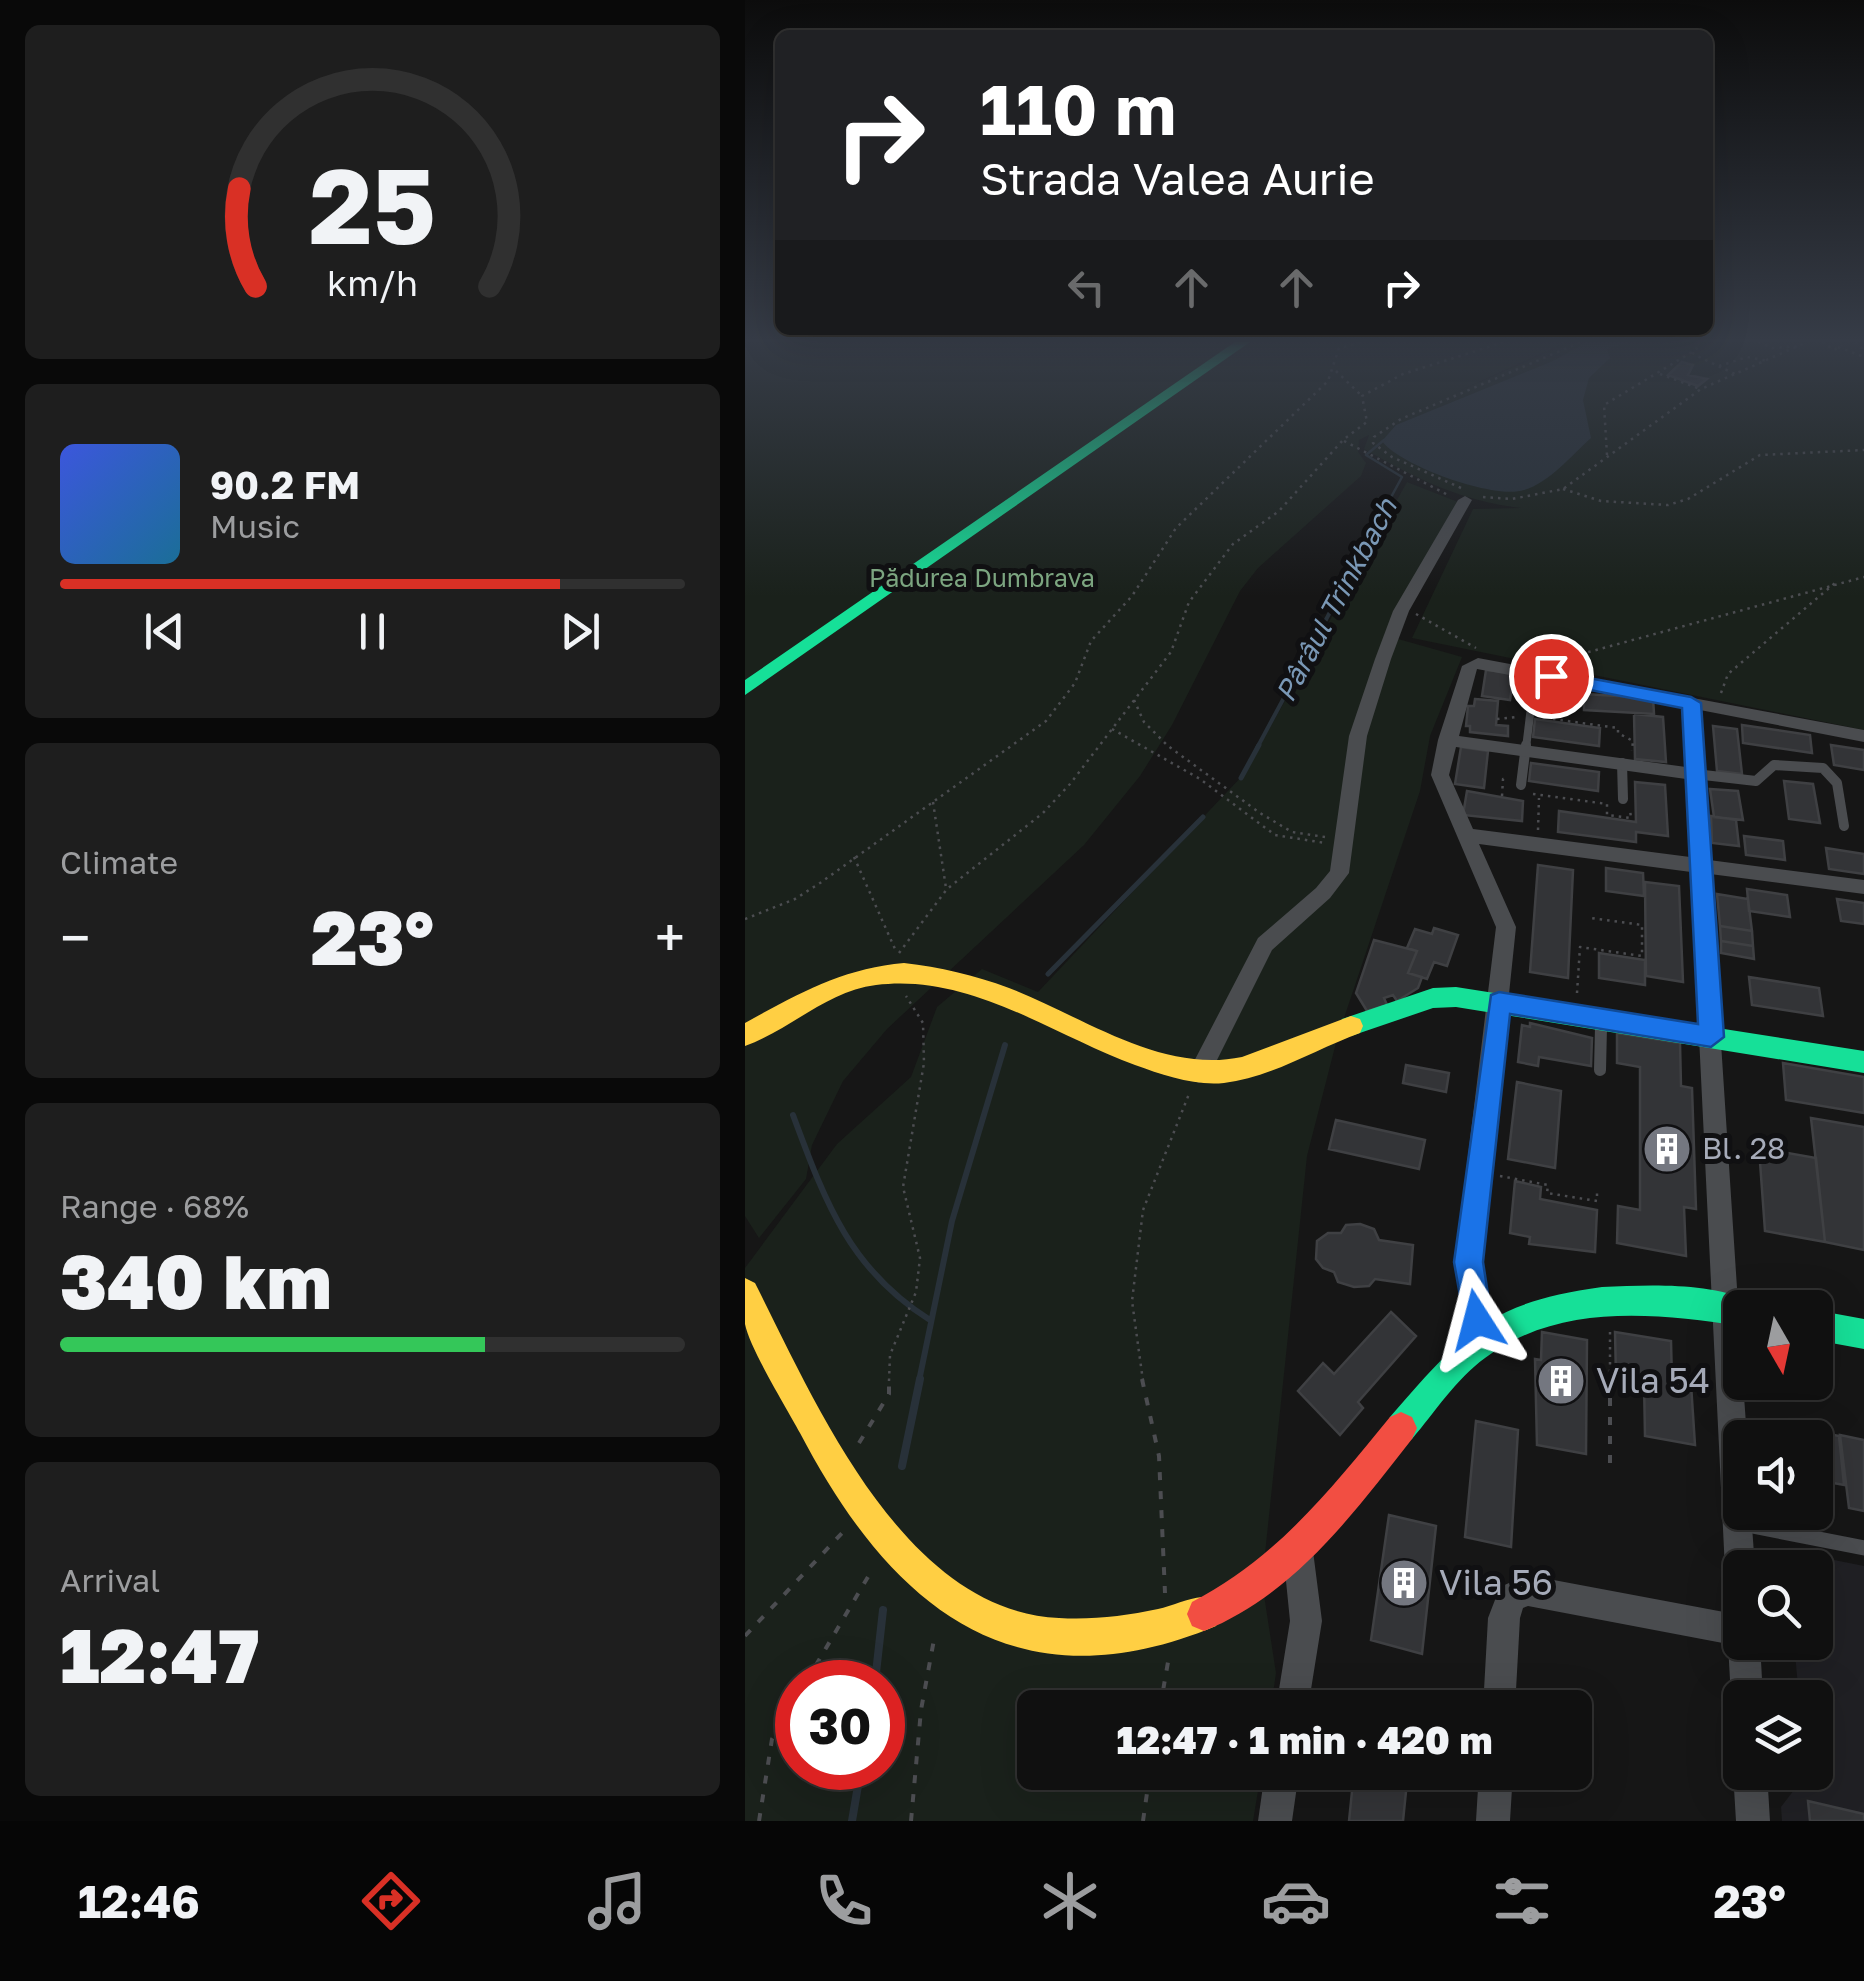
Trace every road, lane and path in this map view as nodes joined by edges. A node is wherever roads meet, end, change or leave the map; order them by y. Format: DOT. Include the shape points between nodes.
graph roads {
  1 [pos="1122,427"];
  2 [pos="1279,427"];
  3 [pos="1360,427"];
  4 [pos="1386,427"];
  5 [pos="1606,427"];
  6 [pos="1648,427"];
  7 [pos="1343,440"];
  8 [pos="1864,450"];
  9 [pos="1607,455"];
  10 [pos="1563,489"];
  11 [pos="1468,497"];
  12 [pos="1864,576"];
  13 [pos="1836,582"];
  14 [pos="1401,611"];
  15 [pos="1480,656"];
  16 [pos="1544,663"];
  17 [pos="745,689"];
  18 [pos="1133,697"];
  19 [pos="1691,703"];
  20 [pos="1717,708"];
  21 [pos="1545,709"];
  22 [pos="1527,718"];
  23 [pos="1497,719"];
  24 [pos="1112,729"];
  25 [pos="1864,736"];
  26 [pos="1447,740"];
  27 [pos="1525,750"];
  28 [pos="1627,759"];
  29 [pos="1695,774"];
  30 [pos="1521,786"];
  31 [pos="1539,795"];
  32 [pos="1502,796"];
  33 [pos="933,800"];
  34 [pos="1621,802"];
  35 [pos="1844,826"];
  36 [pos="1538,827"];
  37 [pos="1466,835"];
  38 [pos="1346,838"];
  39 [pos="854,857"];
  40 [pos="1700,863"];
  41 [pos="1864,886"];
  42 [pos="947,889"];
  43 [pos="1591,918"];
  44 [pos="745,919"];
  45 [pos="892,973"];
  46 [pos="1499,1002"];
  47 [pos="1577,1014"];
  48 [pos="1602,1019"];
  49 [pos="745,1035"];
  50 [pos="1711,1037"];
  51 [pos="1864,1062"];
  52 [pos="1600,1070"];
  53 [pos="1199,1073"];
  54 [pos="1499,1176"];
  55 [pos="1597,1190"];
  56 [pos="1731,1290"];
  57 [pos="745,1293"];
  58 [pos="1609,1300"];
  59 [pos="1723,1308"];
  60 [pos="1833,1328"];
  61 [pos="1864,1334"];
  62 [pos="1482,1341"];
  63 [pos="859,1443"];
  64 [pos="1611,1473"];
  65 [pos="1776,1530"];
  66 [pos="844,1531"];
  67 [pos="1864,1548"];
  68 [pos="1298,1550"];
  69 [pos="873,1570"];
  70 [pos="1165,1600"];
  71 [pos="1723,1628"];
  72 [pos="935,1634"];
  73 [pos="745,1636"];
  74 [pos="819,1660"];
  75 [pos="1167,1662"];
  76 [pos="1163,1690"];
  77 [pos="1295,1690"];
  78 [pos="1500,1690"];
  79 [pos="775,1734"];
  80 [pos="1147,1790"];
  81 [pos="1279,1790"];
  82 [pos="1495,1790"];
  83 [pos="1752,1790"];
  84 [pos="759,1821"];
  85 [pos="911,1821"];
  86 [pos="1141,1821"];
  87 [pos="1275,1821"];
  88 [pos="1493,1821"];
  89 [pos="1753,1821"];
  1 -- 17 [label="street"];
  2 -- 33 [label="path" via="1157,551 1132,596 1091,641 1063,702"];
  3 -- 7 [label="path"];
  4 -- 11 [label="path" via="1373,444"];
  5 -- 9 [label="path"];
  6 -- 9 [label="path"];
  7 -- 11 [label="path"];
  7 -- 18 [label="path" via="1291,501 1233,544 1210,571 1189,602 1171,652"];
  8 -- 10 [label="path" via="1761,456 1668,505 1601,501"];
  9 -- 10 [label="path"];
  10 -- 11 [label="path"];
  11 -- 14 [label="street"];
  12 -- 13 [label="path"];
  13 -- 16 [label="path"];
  13 -- 20 [label="path" via="1728,674"];
  14 -- 15 [label="path" via="1438,622 1449,638"];
  14 -- 38 [label="street" via="1357,736"];
  15 -- 19 [label="street"];
  15 -- 26 [label="street" via="1470,666"];
  18 -- 24 [label="path"];
  18 -- 38 [label="path" via="1144,722 1168,746 1260,813 1292,832"];
  19 -- 20 [label="street"];
  19 -- 29 [label="street"];
  20 -- 25 [label="street"];
  21 -- 27 [label="lane" via="1531,707"];
  21 -- 28 [label="path" via="1543,717 1618,728 1633,741"];
  22 -- 23 [label="path"];
  24 -- 38 [label="path" via="1200,780 1275,835 1328,844"];
  24 -- 42 [label="path" via="1043,814"];
  26 -- 27 [label="street"];
  26 -- 37 [label="street" via="1442,787"];
  27 -- 28 [label="street"];
  27 -- 30 [label="lane"];
  28 -- 29 [label="street"];
  28 -- 34 [label="lane"];
  29 -- 35 [label="lane" via="1757,781 1774,765 1823,768 1837,783"];
  29 -- 40 [label="street"];
  30 -- 31 [label="path"];
  30 -- 32 [label="path" via="1503,779"];
  31 -- 34 [label="path" via="1607,804 1607,815 1631,818 1630,806"];
  31 -- 36 [label="path"];
  33 -- 39 [label="path"];
  33 -- 42 [label="path"];
  37 -- 40 [label="street"];
  37 -- 46 [label="street" via="1507,927"];
  38 -- 53 [label="street" via="1333,883 1265,944"];
  39 -- 42 [label="path" via="897,955"];
  39 -- 44 [label="path" via="795,899"];
  40 -- 41 [label="street"];
  40 -- 50 [label="street"];
  43 -- 47 [label="path" via="1642,925 1643,956 1580,947"];
  45 -- 49 [label="street" via="823,990"];
  45 -- 53 [label="street" via="964,982 1155,1063"];
  45 -- 63 [label="path" via="923,1023 924,1064 903,1187 920,1258 916,1292 890,1355 889,1394"];
  46 -- 47 [label="street"];
  46 -- 53 [label="street" via="1433,998 1364,1024 1300,1038 1238,1068"];
  46 -- 62 [label="street" via="1469,1262"];
  47 -- 48 [label="street"];
  48 -- 50 [label="street"];
  48 -- 52 [label="lane"];
  50 -- 51 [label="street"];
  50 -- 56 [label="street"];
  53 -- 70 [label="path" via="1152,1181 1133,1273 1134,1333 1159,1456"];
  54 -- 55 [label="path" via="1597,1202"];
  57 -- 68 [label="street" via="864,1507 920,1574 977,1616 1047,1634 1166,1626 1236,1601"];
  58 -- 59 [label="street"];
  58 -- 62 [label="street" via="1539,1317"];
  58 -- 64 [label="path"];
  60 -- 61 [label="street"];
  62 -- 68 [label="street" via="1439,1382"];
  65 -- 67 [label="lane"];
  66 -- 73 [label="path"];
  68 -- 77 [label="street" via="1305,1621"];
  69 -- 74 [label="path"];
  71 -- 78 [label="street" via="1527,1590 1511,1598 1504,1618"];
  72 -- 85 [label="path"];
  75 -- 76 [label="path"];
  79 -- 84 [label="path"];
  80 -- 86 [label="path"];
  81 -- 87 [label="street"];
  82 -- 88 [label="street"];
  83 -- 89 [label="street"];
}
